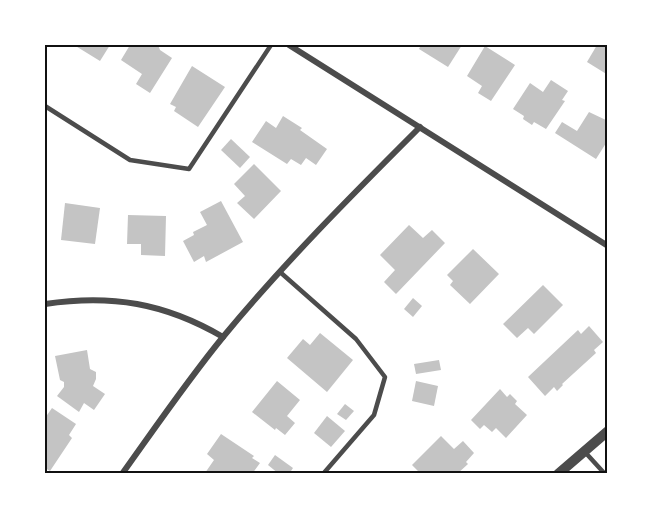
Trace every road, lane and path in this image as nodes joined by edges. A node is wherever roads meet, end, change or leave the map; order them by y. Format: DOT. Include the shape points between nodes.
graph roads {
  1 [pos="271,45"];
  2 [pos="289,45"];
  3 [pos="45,106"];
  4 [pos="420,127"];
  5 [pos="608,246"];
  6 [pos="280,272"];
  7 [pos="45,304"];
  8 [pos="223,337"];
  9 [pos="608,431"];
  10 [pos="584,451"];
  11 [pos="122,474"];
  12 [pos="323,474"];
  13 [pos="558,474"];
  14 [pos="605,474"];
  1 -- 3 [label="lane" via="189,169 130,160"];
  2 -- 4 [label="street"];
  4 -- 5 [label="street"];
  4 -- 6 [label="street"];
  6 -- 8 [label="street"];
  6 -- 12 [label="lane" via="356,339 385,377 374,415"];
  7 -- 8 [label="street" via="98,299 142,304 184,317"];
  8 -- 11 [label="street"];
  9 -- 10 [label="street"];
  10 -- 13 [label="street"];
  10 -- 14 [label="lane"];
}
